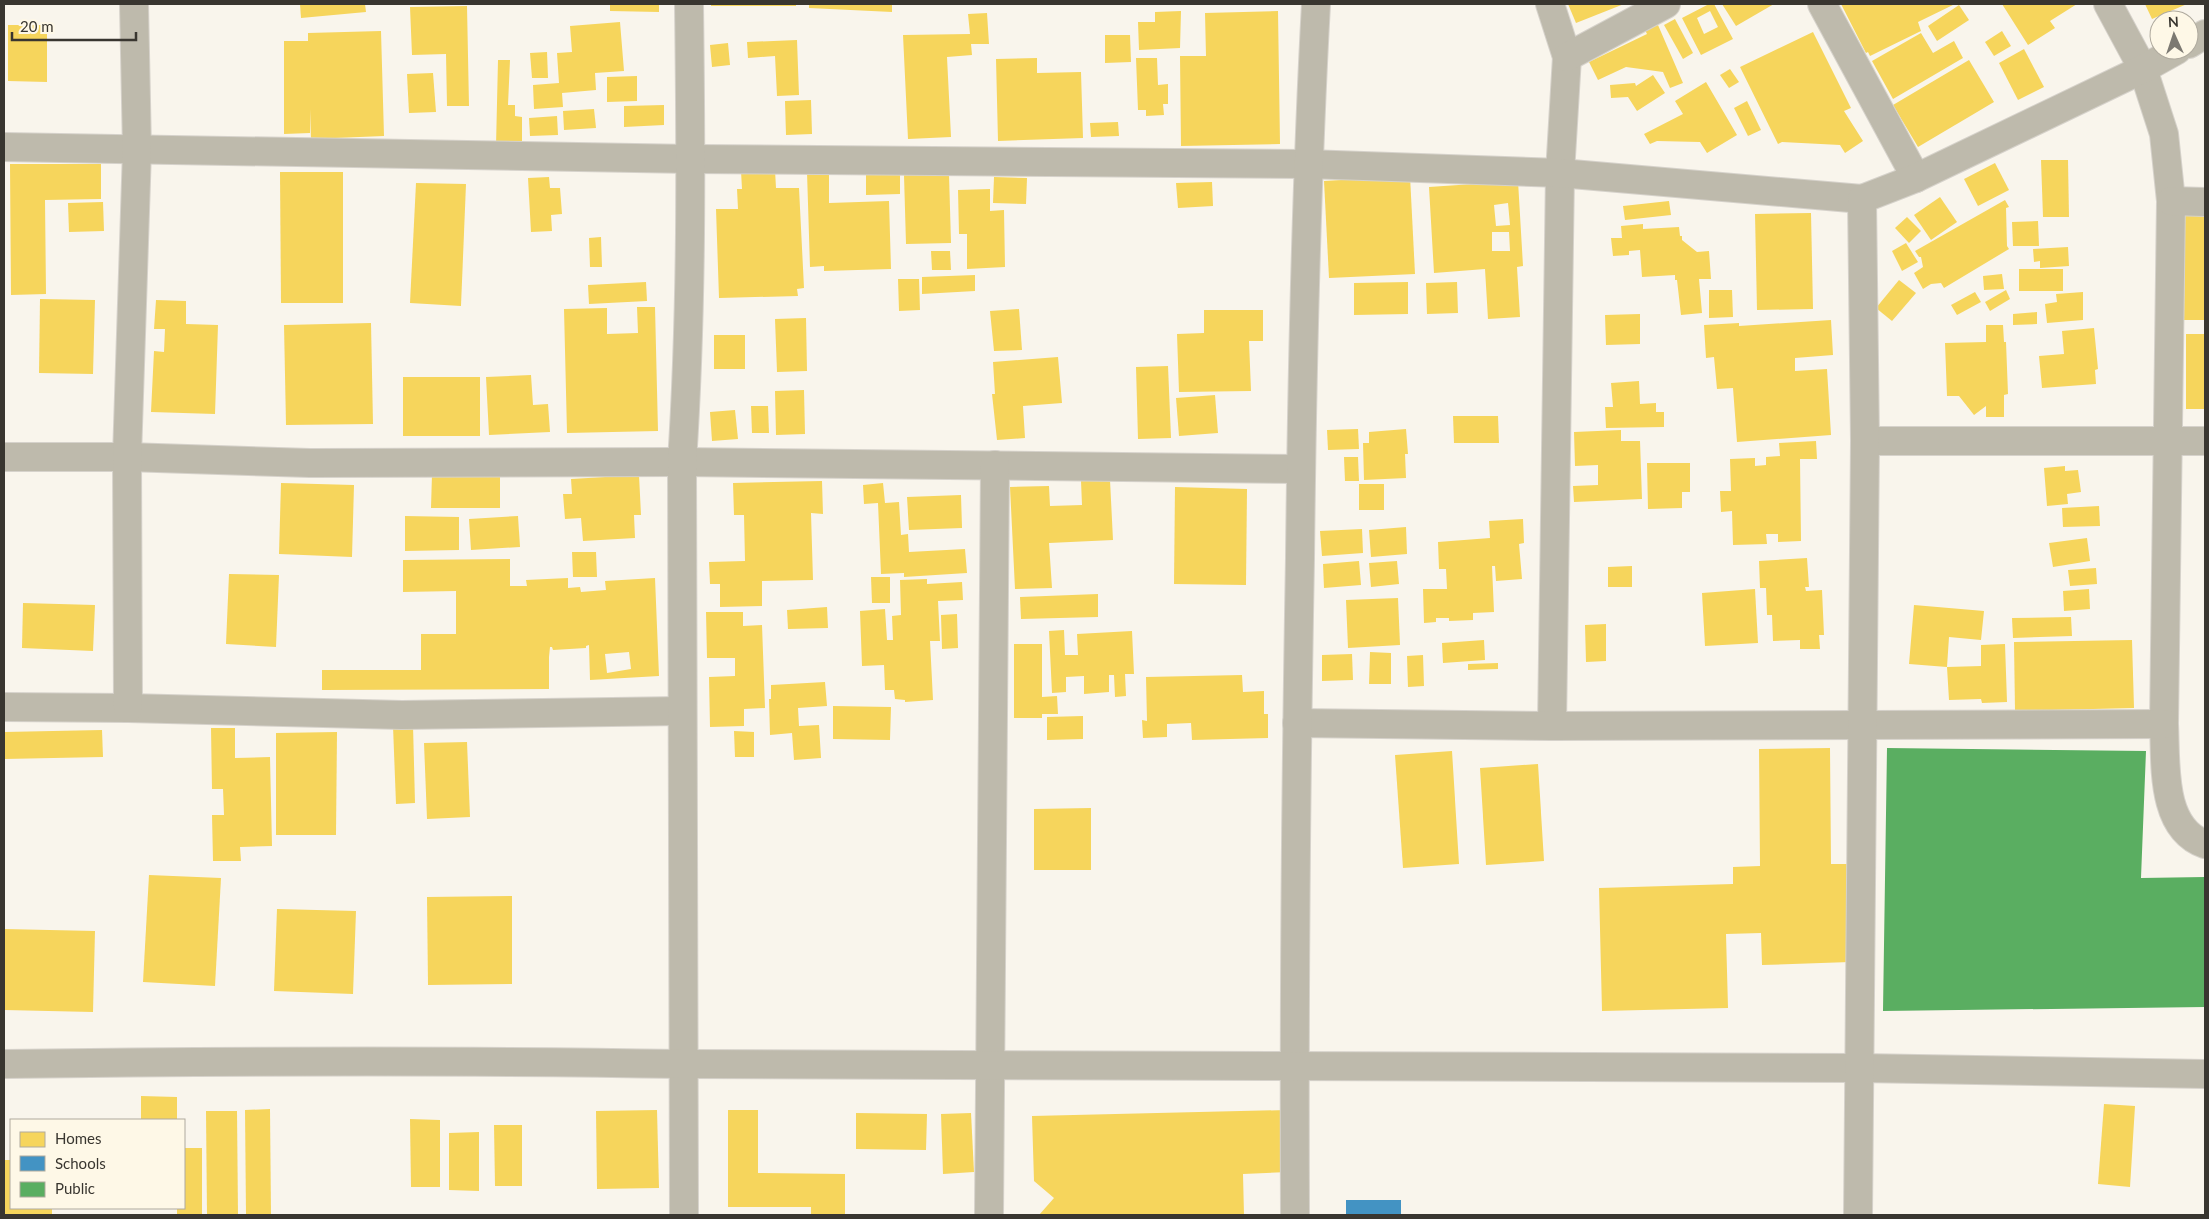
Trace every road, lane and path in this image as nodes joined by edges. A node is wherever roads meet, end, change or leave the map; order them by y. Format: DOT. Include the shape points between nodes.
graph roads {
  1 [pos="134,4"];
  2 [pos="689,4"];
  3 [pos="1316,4"];
  4 [pos="1550,4"];
  5 [pos="1666,4"];
  6 [pos="1822,4"];
  7 [pos="2108,4"];
  8 [pos="1567,56"];
  9 [pos="2159,60"];
  10 [pos="2143,69"];
  11 [pos="4,147"];
  12 [pos="137,150"];
  13 [pos="691,160"];
  14 [pos="1307,164"];
  15 [pos="1560,173"];
  16 [pos="1916,178"];
  17 [pos="1862,199"];
  18 [pos="2171,201"];
  19 [pos="2205,202"];
  20 [pos="2168,440"];
  21 [pos="1865,441"];
  22 [pos="2205,441"];
  23 [pos="4,456"];
  24 [pos="127,457"];
  25 [pos="682,462"];
  26 [pos="995,465"];
  27 [pos="1301,469"];
  28 [pos="4,707"];
  29 [pos="128,708"];
  30 [pos="682,711"];
  31 [pos="1297,723"];
  32 [pos="2164,724"];
  33 [pos="1552,726"];
  34 [pos="1864,726"];
  35 [pos="2205,844"];
  36 [pos="4,1064"];
  37 [pos="683,1064"];
  38 [pos="989,1064"];
  39 [pos="1296,1067"];
  40 [pos="1860,1068"];
  41 [pos="2205,1074"];
  42 [pos="684,1215"];
  43 [pos="988,1215"];
  44 [pos="1295,1215"];
  45 [pos="1858,1215"];
  1 -- 12 [label="street"];
  2 -- 13 [label="street"];
  3 -- 14 [label="street"];
  4 -- 8 [label="street"];
  5 -- 8 [label="street"];
  6 -- 16 [label="street"];
  7 -- 10 [label="street"];
  8 -- 15 [label="street"];
  9 -- 10 [label="street"];
  10 -- 16 [label="street"];
  10 -- 18 [label="street" via="2164,134"];
  11 -- 12 [label="street"];
  12 -- 13 [label="street"];
  12 -- 24 [label="street"];
  13 -- 14 [label="street"];
  13 -- 25 [label="street" via="688,377"];
  14 -- 15 [label="street"];
  14 -- 27 [label="street"];
  15 -- 17 [label="street"];
  15 -- 33 [label="street"];
  16 -- 17 [label="street"];
  17 -- 21 [label="street"];
  18 -- 19 [label="street"];
  18 -- 20 [label="street"];
  20 -- 21 [label="street"];
  20 -- 22 [label="street"];
  20 -- 32 [label="street"];
  21 -- 34 [label="street"];
  23 -- 24 [label="street"];
  24 -- 25 [label="street" via="310,463"];
  24 -- 29 [label="street"];
  25 -- 26 [label="street"];
  25 -- 30 [label="street"];
  26 -- 27 [label="street"];
  26 -- 38 [label="street"];
  27 -- 31 [label="street"];
  28 -- 29 [label="street"];
  29 -- 30 [label="street" via="402,715"];
  30 -- 37 [label="street"];
  31 -- 33 [label="street"];
  31 -- 39 [label="street"];
  32 -- 34 [label="street"];
  32 -- 35 [label="street" via="2168,793 2176,819 2197,842"];
  33 -- 34 [label="street"];
  34 -- 40 [label="street"];
  36 -- 37 [label="street" via="488,1060"];
  37 -- 38 [label="street"];
  37 -- 42 [label="street"];
  38 -- 39 [label="street"];
  38 -- 43 [label="street"];
  39 -- 40 [label="street"];
  39 -- 44 [label="street"];
  40 -- 41 [label="street"];
  40 -- 45 [label="street"];
}
